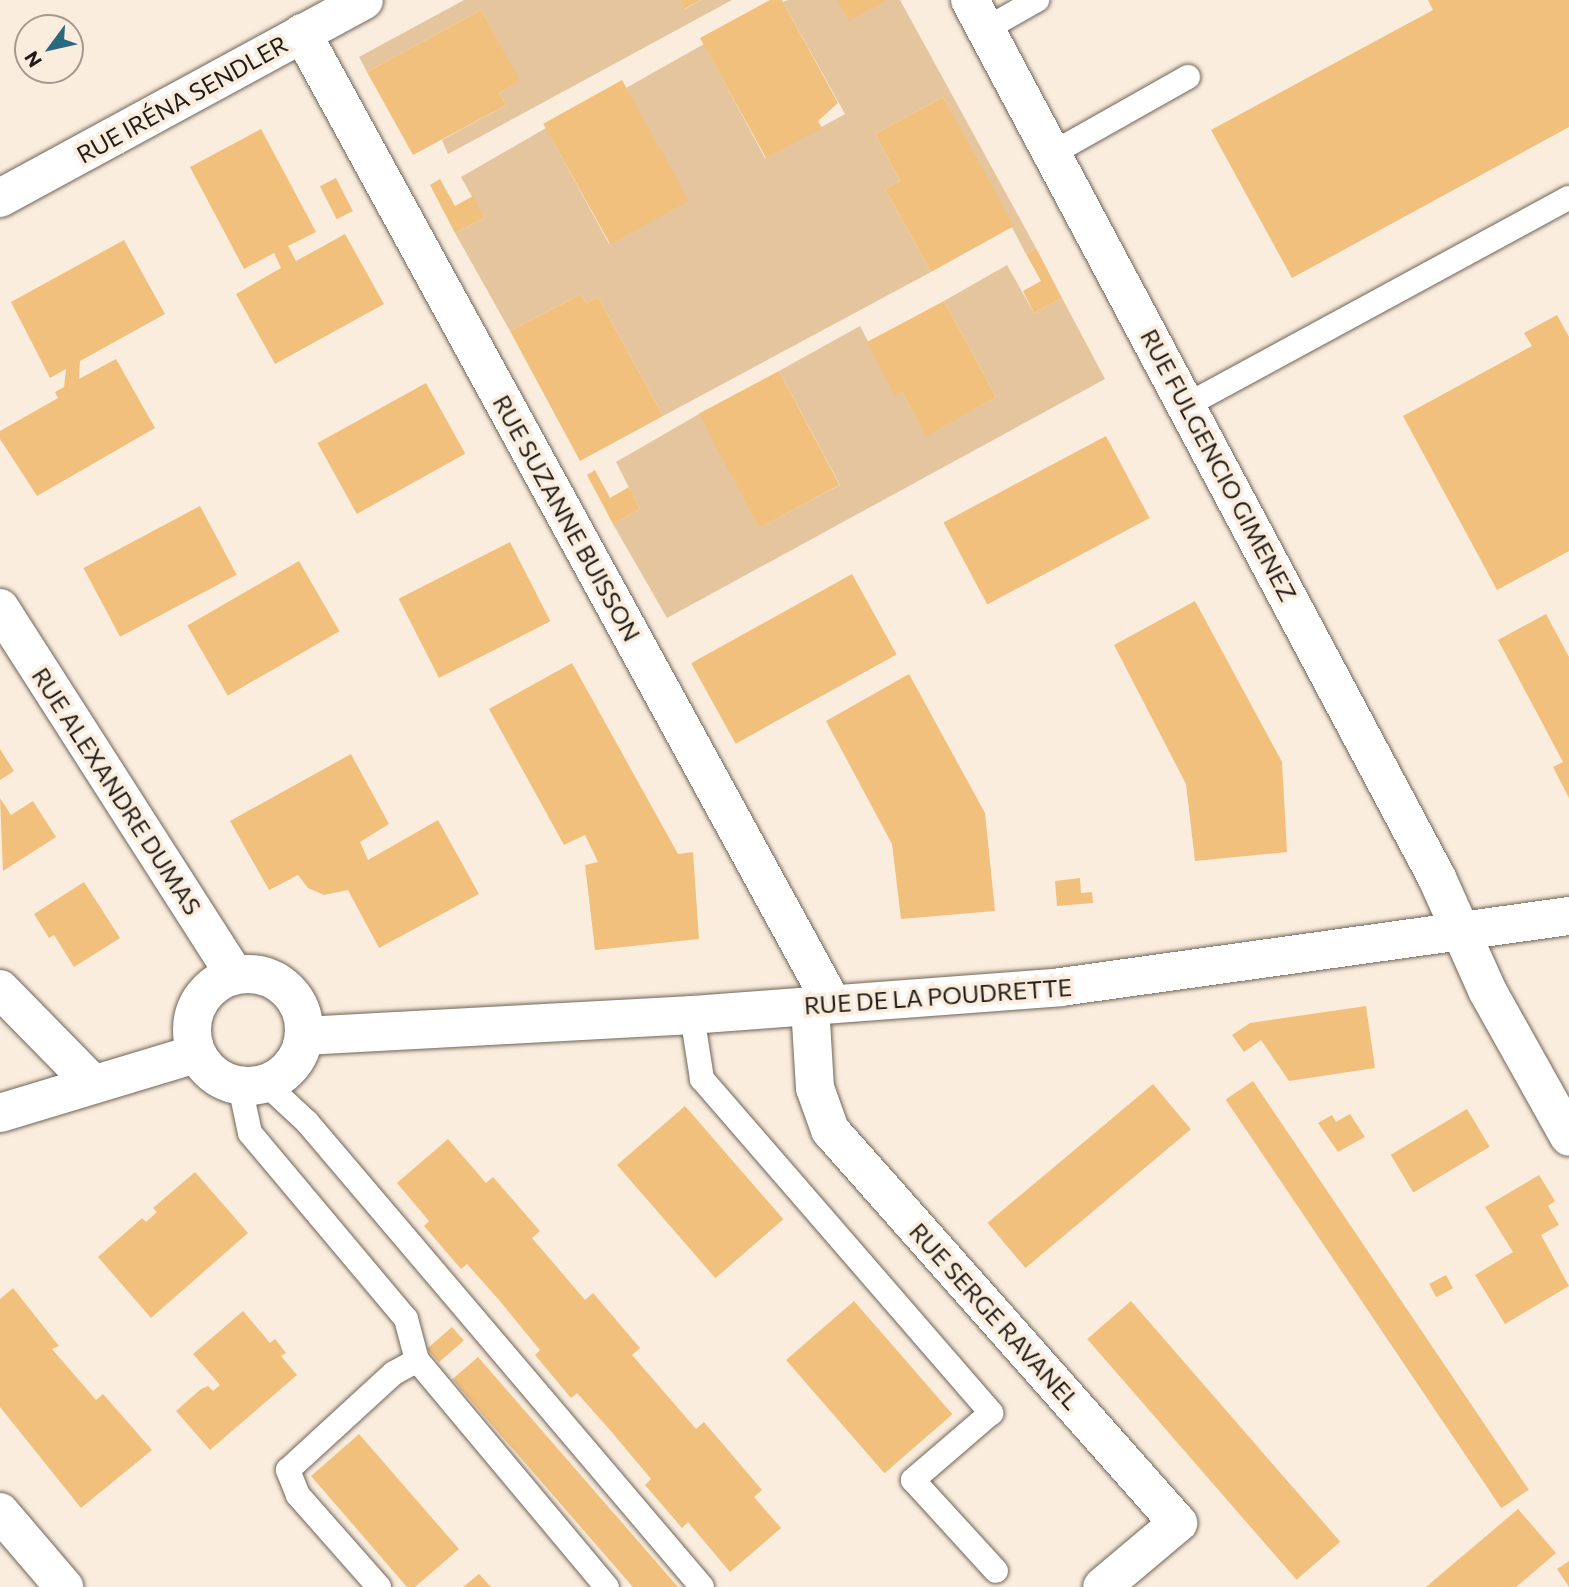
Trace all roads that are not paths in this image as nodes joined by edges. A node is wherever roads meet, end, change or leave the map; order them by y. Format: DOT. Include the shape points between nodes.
graph roads {
  1 [pos="364,0"];
  2 [pos="1036,1"];
  3 [pos="978,14"];
  4 [pos="302,33"];
  5 [pos="1188,77"];
  6 [pos="1054,153"];
  7 [pos="0,198"];
  8 [pos="1569,198"];
  9 [pos="1187,405"];
  10 [pos="0,608"];
  11 [pos="1569,916"];
  12 [pos="1461,933"];
  13 [pos="234,974"];
  14 [pos="0,989"];
  15 [pos="821,1005"];
  16 [pos="692,1015"];
  17 [pos="304,1036"];
  18 [pos="196,1054"];
  19 [pos="93,1084"];
  20 [pos="253,1085"];
  21 [pos="0,1113"];
  22 [pos="1569,1137"];
  23 [pos="417,1360"];
  24 [pos="0,1512"];
  25 [pos="996,1571"];
  26 [pos="64,1587"];
  27 [pos="379,1587"];
  28 [pos="607,1587"];
  29 [pos="702,1587"];
  30 [pos="1102,1587"];
  1 -- 4 [label="street, RUE IRÉNA SENDLER"];
  2 -- 3 [label="lane"];
  3 -- 6 [label="street, RUE FULGENCIO GIMENEZ"];
  4 -- 7 [label="street, RUE IRÉNA SENDLER"];
  4 -- 15 [label="street, RUE SUZANNE BUISSON"];
  5 -- 6 [label="lane"];
  6 -- 9 [label="street, RUE FULGENCIO GIMENEZ"];
  8 -- 9 [label="lane"];
  9 -- 12 [label="street, RUE FULGENCIO GIMENEZ" via="1437,878"];
  10 -- 13 [label="street, RUE ALEXANDRE DUMAS"];
  11 -- 12 [label="street, RUE DE LA POUDRETTE"];
  12 -- 15 [label="street, RUE DE LA POUDRETTE" via="1061,988"];
  12 -- 22 [label="street, RUE FULGENCIO GIMENEZ" via="1487,990"];
  13 -- 17 [label="street" via="266,976 283,986 296,999"];
  13 -- 18 [label="street" via="213,985 200,999 192,1016"];
  14 -- 19 [label="street"];
  15 -- 16 [label="street, RUE DE LA POUDRETTE"];
  15 -- 30 [label="street, RUE SERGE RAVANEL" via="815,1088 830,1130 1178,1523"];
  16 -- 17 [label="street, RUE DE LA POUDRETTE"];
  16 -- 25 [label="lane" via="702,1079 991,1413 913,1480"];
  17 -- 20 [label="street" via="292,1065"];
  18 -- 19 [label="street"];
  18 -- 20 [label="street" via="214,1074"];
  19 -- 21 [label="street"];
  20 -- 23 [label="lane" via="250,1133 406,1319"];
  20 -- 29 [label="lane" via="307,1122"];
  23 -- 27 [label="lane" via="394,1373 288,1470 298,1495"];
  23 -- 28 [label="lane"];
  24 -- 26 [label="street"];
}
